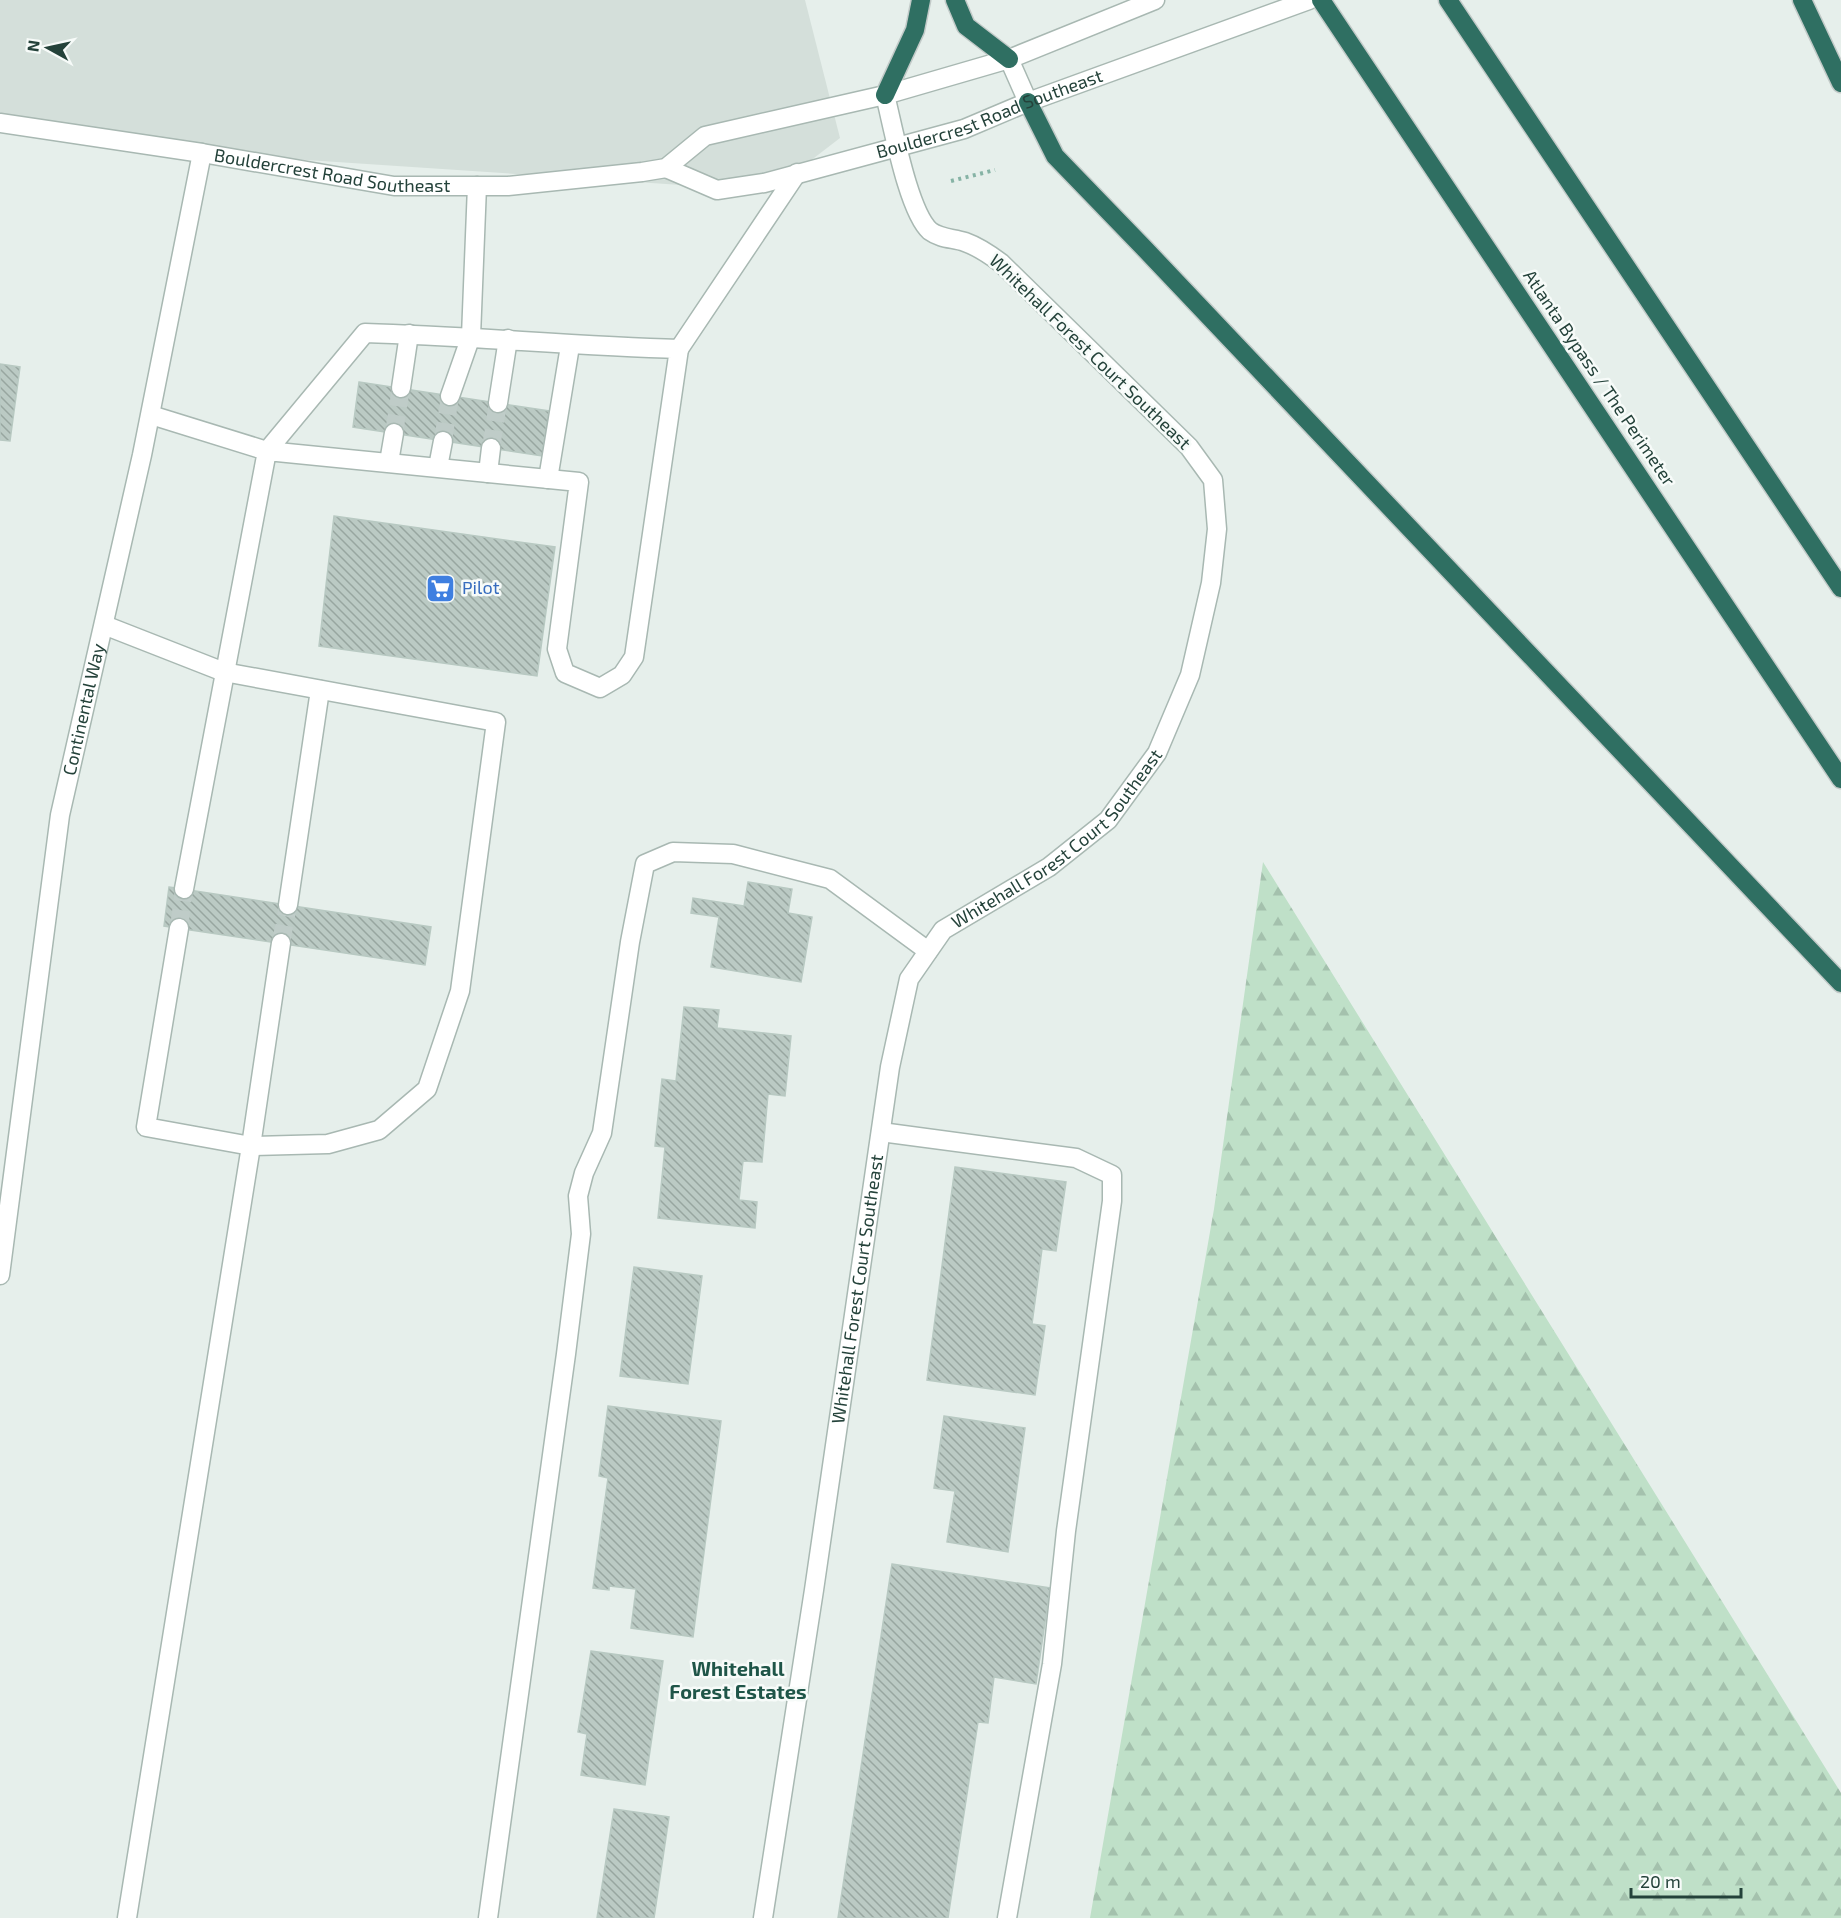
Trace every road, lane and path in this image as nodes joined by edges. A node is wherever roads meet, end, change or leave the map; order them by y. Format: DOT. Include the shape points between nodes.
graph roads {
  1 [pos="921,0"];
  2 [pos="955,0"];
  3 [pos="1155,0"];
  4 [pos="1309,0"];
  5 [pos="1321,0"];
  6 [pos="1448,0"];
  7 [pos="1802,0"];
  8 [pos="1009,59"];
  9 [pos="1841,83"];
  10 [pos="885,95"];
  11 [pos="1028,102"];
  12 [pos="0,123"];
  13 [pos="898,147"];
  14 [pos="202,153"];
  15 [pos="666,168"];
  16 [pos="995,170"];
  17 [pos="797,173"];
  18 [pos="951,181"];
  19 [pos="477,186"];
  20 [pos="409,334"];
  21 [pos="471,336"];
  22 [pos="508,339"];
  23 [pos="570,346"];
  24 [pos="679,349"];
  25 [pos="401,388"];
  26 [pos="450,396"];
  27 [pos="498,403"];
  28 [pos="151,415"];
  29 [pos="394,433"];
  30 [pos="443,441"];
  31 [pos="491,448"];
  32 [pos="267,451"];
  33 [pos="389,462"];
  34 [pos="438,467"];
  35 [pos="488,473"];
  36 [pos="548,479"];
  37 [pos="1841,588"];
  38 [pos="104,625"];
  39 [pos="224,672"];
  40 [pos="320,690"];
  41 [pos="1841,778"];
  42 [pos="184,889"];
  43 [pos="288,905"];
  44 [pos="179,928"];
  45 [pos="281,944"];
  46 [pos="928,951"];
  47 [pos="1841,984"];
  48 [pos="881,1132"];
  49 [pos="251,1146"];
  50 [pos="0,1275"];
  51 [pos="127,1918"];
  52 [pos="488,1918"];
  53 [pos="763,1918"];
  54 [pos="1007,1918"];
  1 -- 10 [label="highway" via="915,30"];
  2 -- 8 [label="highway" via="966,26"];
  3 -- 8 [label="street"];
  4 -- 11 [label="street, Bouldercrest Road Southeast"];
  5 -- 41 [label="highway, Atlanta Bypass / The Perimeter"];
  6 -- 37 [label="highway"];
  7 -- 9 [label="highway"];
  8 -- 10 [label="street"];
  8 -- 11 [label="street"];
  10 -- 13 [label="street, Whitehall Forest Court Southeast"];
  10 -- 15 [label="street" via="705,136"];
  11 -- 13 [label="street, Bouldercrest Road Southeast" via="964,129"];
  11 -- 47 [label="highway" via="1055,156 1077,181 1153,256"];
  12 -- 14 [label="street, Bouldercrest Road Southeast"];
  13 -- 17 [label="street, Bouldercrest Road Southeast"];
  13 -- 46 [label="street, Whitehall Forest Court Southeast" via="915,207 930,230 984,250 1001,263 1189,447 1213,480 1217,529 1211,583 1190,675 1157,753 1108,820 1049,867 943,930"];
  14 -- 19 [label="street, Bouldercrest Road Southeast" via="394,186"];
  14 -- 28 [label="street, Continental Way"];
  15 -- 17 [label="street, Bouldercrest Road Southeast" via="717,190"];
  15 -- 19 [label="street, Bouldercrest Road Southeast"];
  16 -- 18 [label="path"];
  17 -- 24 [label="street"];
  19 -- 21 [label="street"];
  20 -- 21 [label="street"];
  20 -- 25 [label="street"];
  20 -- 32 [label="street" via="365,333"];
  21 -- 22 [label="street"];
  21 -- 26 [label="street"];
  22 -- 23 [label="street"];
  22 -- 27 [label="street"];
  23 -- 24 [label="street"];
  23 -- 36 [label="street"];
  24 -- 36 [label="street" via="634,657 622,675 600,688 565,674 557,649 579,482"];
  28 -- 32 [label="street"];
  28 -- 38 [label="street, Continental Way"];
  29 -- 33 [label="street"];
  30 -- 34 [label="street"];
  31 -- 35 [label="street"];
  32 -- 33 [label="street"];
  32 -- 39 [label="street"];
  33 -- 34 [label="street"];
  34 -- 35 [label="street"];
  35 -- 36 [label="street"];
  38 -- 39 [label="street"];
  38 -- 50 [label="street, Continental Way" via="60,815"];
  39 -- 40 [label="street"];
  39 -- 42 [label="street"];
  40 -- 43 [label="street"];
  40 -- 49 [label="street" via="496,722 460,991 427,1089 379,1131 328,1144"];
  44 -- 49 [label="street" via="146,1127"];
  45 -- 49 [label="street"];
  46 -- 48 [label="street, Whitehall Forest Court Southeast" via="909,979"];
  46 -- 52 [label="street" via="830,879 733,854 673,852 645,864 602,1133 578,1196 581,1234"];
  48 -- 53 [label="street, Whitehall Forest Court Southeast"];
  48 -- 54 [label="street" via="1076,1158 1112,1175 1112,1201 1067,1520 1052,1664"];
  49 -- 51 [label="street"];
}
